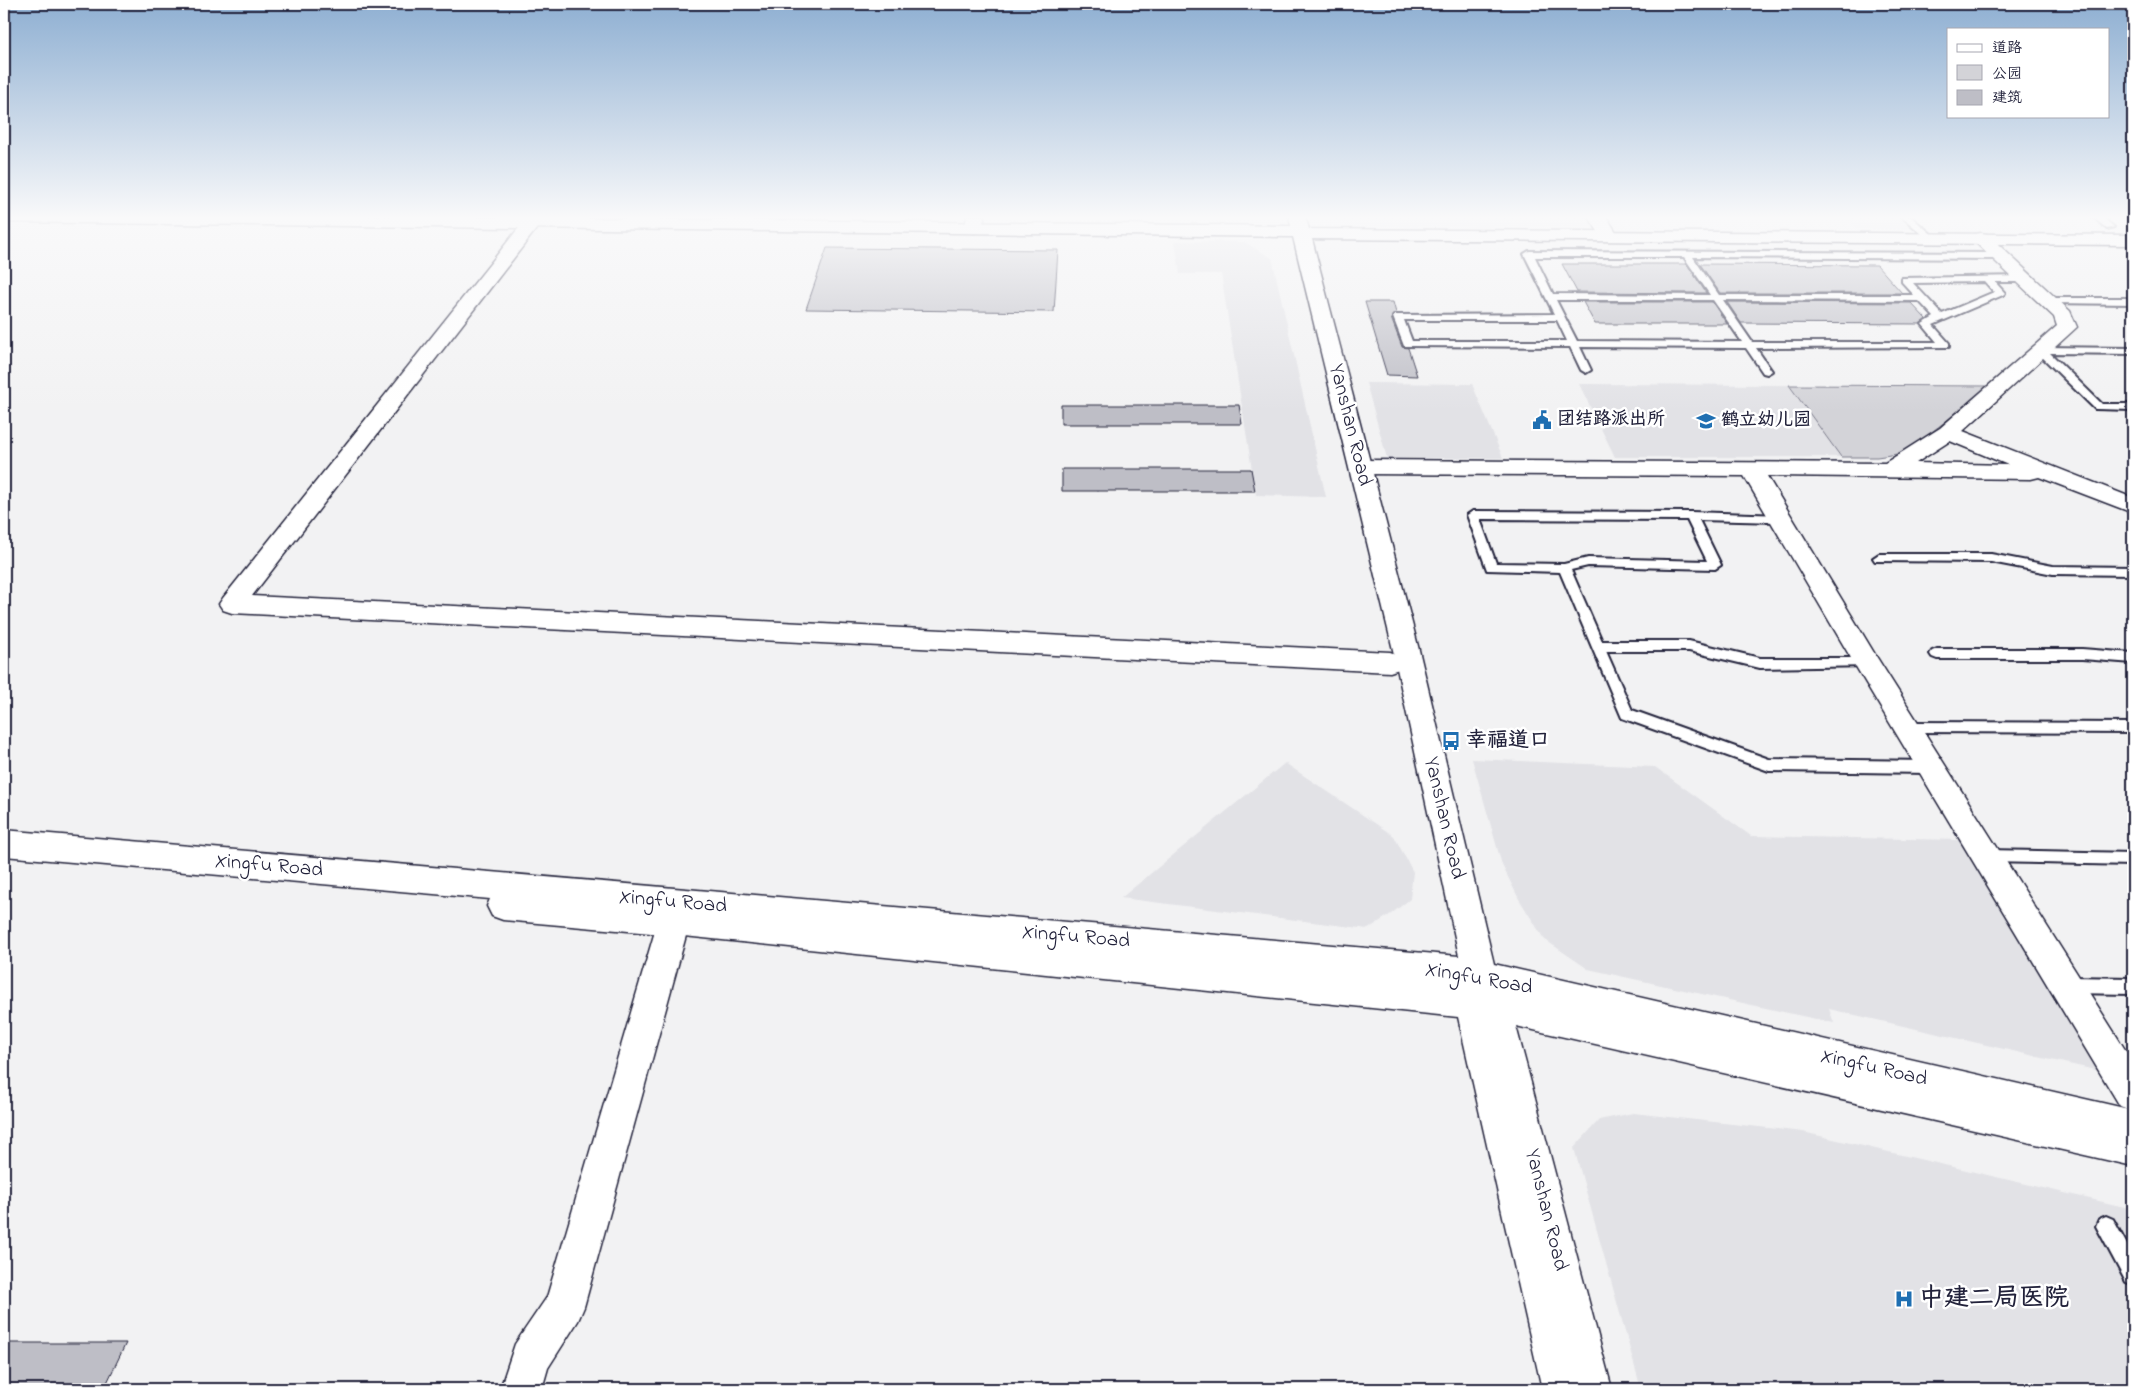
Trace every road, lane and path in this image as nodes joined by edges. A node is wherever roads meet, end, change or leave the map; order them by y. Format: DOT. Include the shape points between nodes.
graph roads {
  1 [pos="486,281"];
  2 [pos="1306,281"];
  3 [pos="1309,281"];
  4 [pos="1542,281"];
  5 [pos="1706,281"];
  6 [pos="1906,281"];
  7 [pos="1989,281"];
  8 [pos="2027,281"];
  9 [pos="1550,297"];
  10 [pos="1717,297"];
  11 [pos="1922,298"];
  12 [pos="2048,301"];
  13 [pos="2133,301"];
  14 [pos="1560,317"];
  15 [pos="1940,318"];
  16 [pos="1573,344"];
  17 [pos="1749,345"];
  18 [pos="2041,350"];
  19 [pos="2133,351"];
  20 [pos="1586,370"];
  21 [pos="1767,371"];
  22 [pos="2133,407"];
  23 [pos="1948,433"];
  24 [pos="1361,467"];
  25 [pos="1751,469"];
  26 [pos="1890,470"];
  27 [pos="2048,472"];
  28 [pos="2133,506"];
  29 [pos="1691,516"];
  30 [pos="1779,518"];
  31 [pos="1878,558"];
  32 [pos="1564,568"];
  33 [pos="2133,571"];
  34 [pos="1597,646"];
  35 [pos="1937,654"];
  36 [pos="2133,658"];
  37 [pos="1390,662"];
  38 [pos="1867,663"];
  39 [pos="1906,726"];
  40 [pos="2133,728"];
  41 [pos="1931,767"];
  42 [pos="4,843"];
  43 [pos="1986,856"];
  44 [pos="2133,859"];
  45 [pos="4,861"];
  46 [pos="674,921"];
  47 [pos="2066,985"];
  48 [pos="2133,986"];
  49 [pos="1477,989"];
  50 [pos="2133,1094"];
  51 [pos="2133,1128"];
  52 [pos="2133,1148"];
  53 [pos="2106,1226"];
  54 [pos="2133,1275"];
  55 [pos="521,1389"];
  56 [pos="1563,1389"];
  57 [pos="1591,1389"];
  1 -- 37 [label="main road" via="232,604"];
  2 -- 37 [label="main road, Yanshan Road"];
  3 -- 24 [label="main road, Yanshan Road"];
  4 -- 9 [label="lane"];
  5 -- 10 [label="lane"];
  6 -- 11 [label="lane"];
  7 -- 15 [label="lane" via="2000,293"];
  8 -- 12 [label="main road"];
  9 -- 10 [label="lane"];
  9 -- 14 [label="lane"];
  10 -- 11 [label="lane"];
  10 -- 17 [label="lane"];
  11 -- 15 [label="lane"];
  12 -- 13 [label="lane"];
  12 -- 18 [label="main road" via="2063,314 2067,327"];
  14 -- 16 [label="lane"];
  14 -- 16 [label="lane" via="1398,316 1408,344"];
  15 -- 17 [label="lane" via="1926,324 1945,345"];
  16 -- 17 [label="lane"];
  16 -- 20 [label="lane"];
  17 -- 21 [label="lane"];
  18 -- 19 [label="lane"];
  18 -- 22 [label="lane" via="2099,407"];
  18 -- 23 [label="main road"];
  23 -- 26 [label="main road"];
  23 -- 27 [label="main road"];
  24 -- 25 [label="main road"];
  24 -- 49 [label="main road, Yanshan Road" via="1409,660"];
  25 -- 26 [label="main road"];
  25 -- 30 [label="main road"];
  26 -- 27 [label="main road"];
  27 -- 28 [label="main road"];
  29 -- 30 [label="lane"];
  29 -- 32 [label="lane" via="1715,565 1588,562"];
  29 -- 32 [label="lane" via="1473,515 1491,567"];
  30 -- 38 [label="main road"];
  31 -- 33 [label="lane" via="1991,558 2053,570"];
  32 -- 34 [label="lane"];
  34 -- 38 [label="lane" via="1689,646 1760,663"];
  34 -- 41 [label="lane" via="1627,714 1636,718 1769,765"];
  35 -- 36 [label="lane" via="2082,654"];
  37 -- 49 [label="main road, Yanshan Road"];
  38 -- 39 [label="main road"];
  39 -- 40 [label="lane"];
  39 -- 41 [label="main road"];
  41 -- 43 [label="main road"];
  42 -- 49 [label="main road, Xingfu Road"];
  43 -- 44 [label="lane"];
  43 -- 47 [label="main road"];
  45 -- 46 [label="main road, Xingfu Road"];
  46 -- 49 [label="main road, Xingfu Road"];
  46 -- 55 [label="main road" via="564,1307 530,1359"];
  47 -- 48 [label="lane"];
  47 -- 50 [label="main road"];
  49 -- 51 [label="main road, Xingfu Road"];
  49 -- 52 [label="main road, Xingfu Road"];
  49 -- 56 [label="main road, Yanshan Road"];
  49 -- 57 [label="main road, Yanshan Road"];
  53 -- 54 [label="lane"];
}
